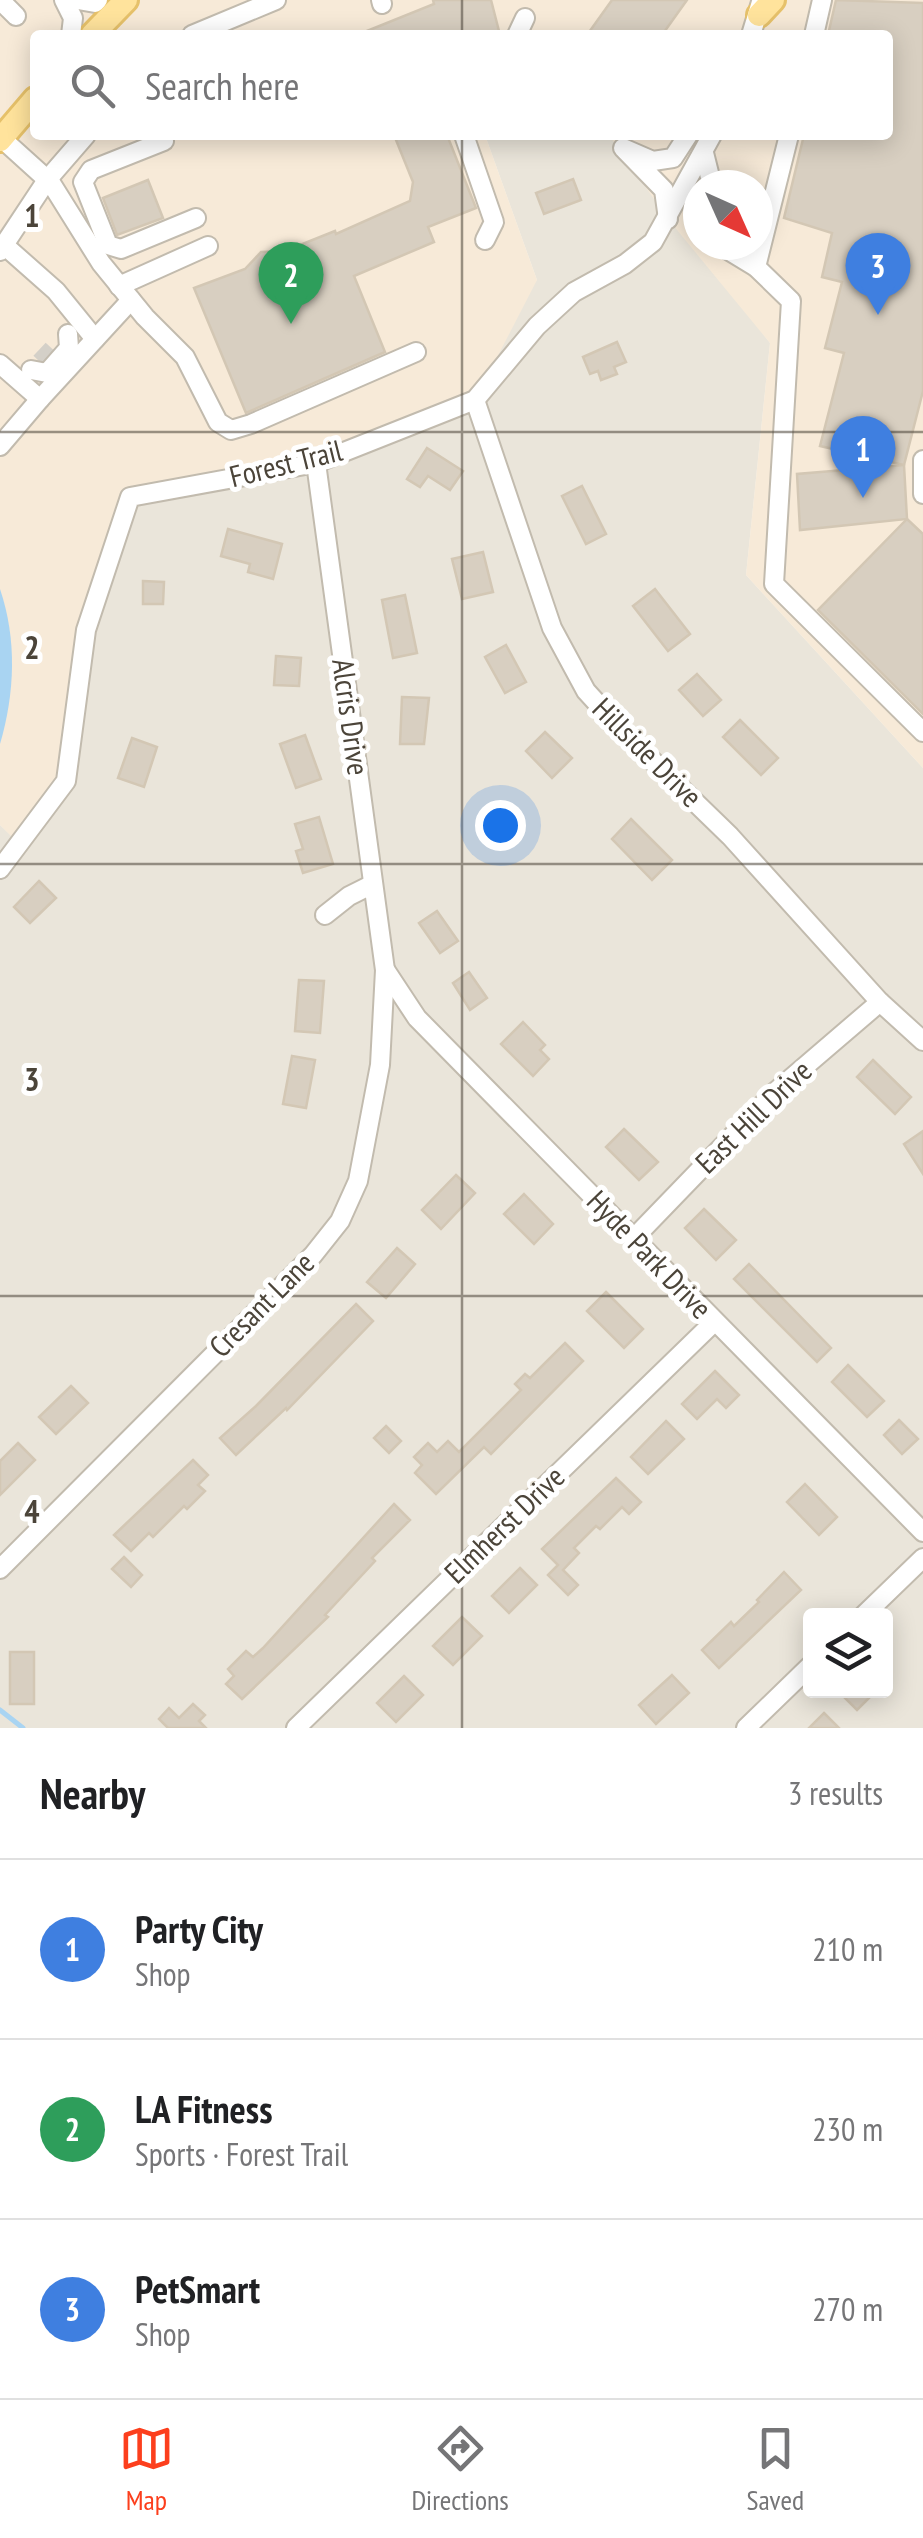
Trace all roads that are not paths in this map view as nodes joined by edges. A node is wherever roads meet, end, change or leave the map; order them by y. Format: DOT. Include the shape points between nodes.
graph roads {
  1 [pos="0,0"];
  2 [pos="64,0"];
  3 [pos="78,0"];
  4 [pos="98,0"];
  5 [pos="126,0"];
  6 [pos="276,0"];
  7 [pos="822,0"];
  8 [pos="16,16"];
  9 [pos="71,30"];
  10 [pos="97,30"];
  11 [pos="204,30"];
  12 [pos="815,30"];
  13 [pos="30,105"];
  14 [pos="0,138"];
  15 [pos="82,140"];
  16 [pos="466,140"];
  17 [pos="685,140"];
  18 [pos="710,140"];
  19 [pos="788,140"];
  20 [pos="164,141"];
  21 [pos="704,153"];
  22 [pos="708,170"];
  23 [pos="47,180"];
  24 [pos="196,218"];
  25 [pos="668,219"];
  26 [pos="486,240"];
  27 [pos="208,246"];
  28 [pos="2,248"];
  29 [pos="744,260"];
  30 [pos="756,267"];
  31 [pos="125,293"];
  32 [pos="67,335"];
  33 [pos="94,339"];
  34 [pos="416,352"];
  35 [pos="0,364"];
  36 [pos="30,371"];
  37 [pos="40,399"];
  38 [pos="475,400"];
  39 [pos="3,438"];
  40 [pos="923,460"];
  41 [pos="316,464"];
  42 [pos="923,494"];
  43 [pos="923,732"];
  44 [pos="0,869"];
  45 [pos="373,884"];
  46 [pos="325,915"];
  47 [pos="385,970"];
  48 [pos="880,1002"];
  49 [pos="923,1042"];
  50 [pos="634,1238"];
  51 [pos="714,1322"];
  52 [pos="923,1532"];
  53 [pos="923,1558"];
  54 [pos="0,1569"];
  55 [pos="871,1608"];
  56 [pos="803,1673"];
  57 [pos="296,1728"];
  58 [pos="746,1728"];
  1 -- 8 [label="street"];
  2 -- 9 [label="street"];
  3 -- 4 [label="street"];
  5 -- 10 [label="main road"];
  6 -- 11 [label="street"];
  7 -- 12 [label="street"];
  13 -- 14 [label="main road"];
  14 -- 23 [label="street"];
  15 -- 23 [label="street"];
  16 -- 26 [label="street" via="494,222"];
  17 -- 25 [label="street" via="673,158 653,161 623,148 664,190"];
  18 -- 21 [label="street, Forest Trail"];
  19 -- 30 [label="street"];
  20 -- 24 [label="street" via="91,170 83,182 108,245 121,249"];
  21 -- 22 [label="street"];
  21 -- 25 [label="street, Forest Trail"];
  23 -- 28 [label="street"];
  23 -- 31 [label="street"];
  25 -- 38 [label="street, Forest Trail" via="653,242 574,292 537,326"];
  27 -- 31 [label="street"];
  28 -- 32 [label="street" via="56,291"];
  29 -- 30 [label="street"];
  30 -- 43 [label="street" via="791,301 774,584"];
  31 -- 33 [label="street"];
  31 -- 34 [label="street" via="170,330 218,422 231,430"];
  32 -- 33 [label="street"];
  32 -- 36 [label="street" via="69,348 47,373"];
  33 -- 37 [label="street"];
  35 -- 36 [label="street"];
  36 -- 37 [label="street"];
  37 -- 39 [label="street"];
  38 -- 41 [label="street, Forest Trail"];
  38 -- 48 [label="street, Hillside Drive" via="552,628 586,691 730,836"];
  40 -- 42 [label="street"];
  41 -- 44 [label="street, Forest Trail" via="130,497 86,630 66,781"];
  41 -- 45 [label="street, Alcris Drive"];
  45 -- 46 [label="street"];
  45 -- 47 [label="street, Alcris Drive"];
  47 -- 50 [label="street, Hyde Park Drive" via="417,1018"];
  47 -- 54 [label="street, Cresant Lane" via="376,1087 358,1181 340,1220 284,1286"];
  48 -- 49 [label="street, Hillside Drive"];
  48 -- 50 [label="street, East Hill Drive" via="775,1092"];
  50 -- 51 [label="street, Hyde Park Drive"];
  51 -- 52 [label="street, Hyde Park Drive"];
  51 -- 57 [label="street, Elmherst Drive"];
  53 -- 55 [label="street"];
  56 -- 58 [label="street"];
}
